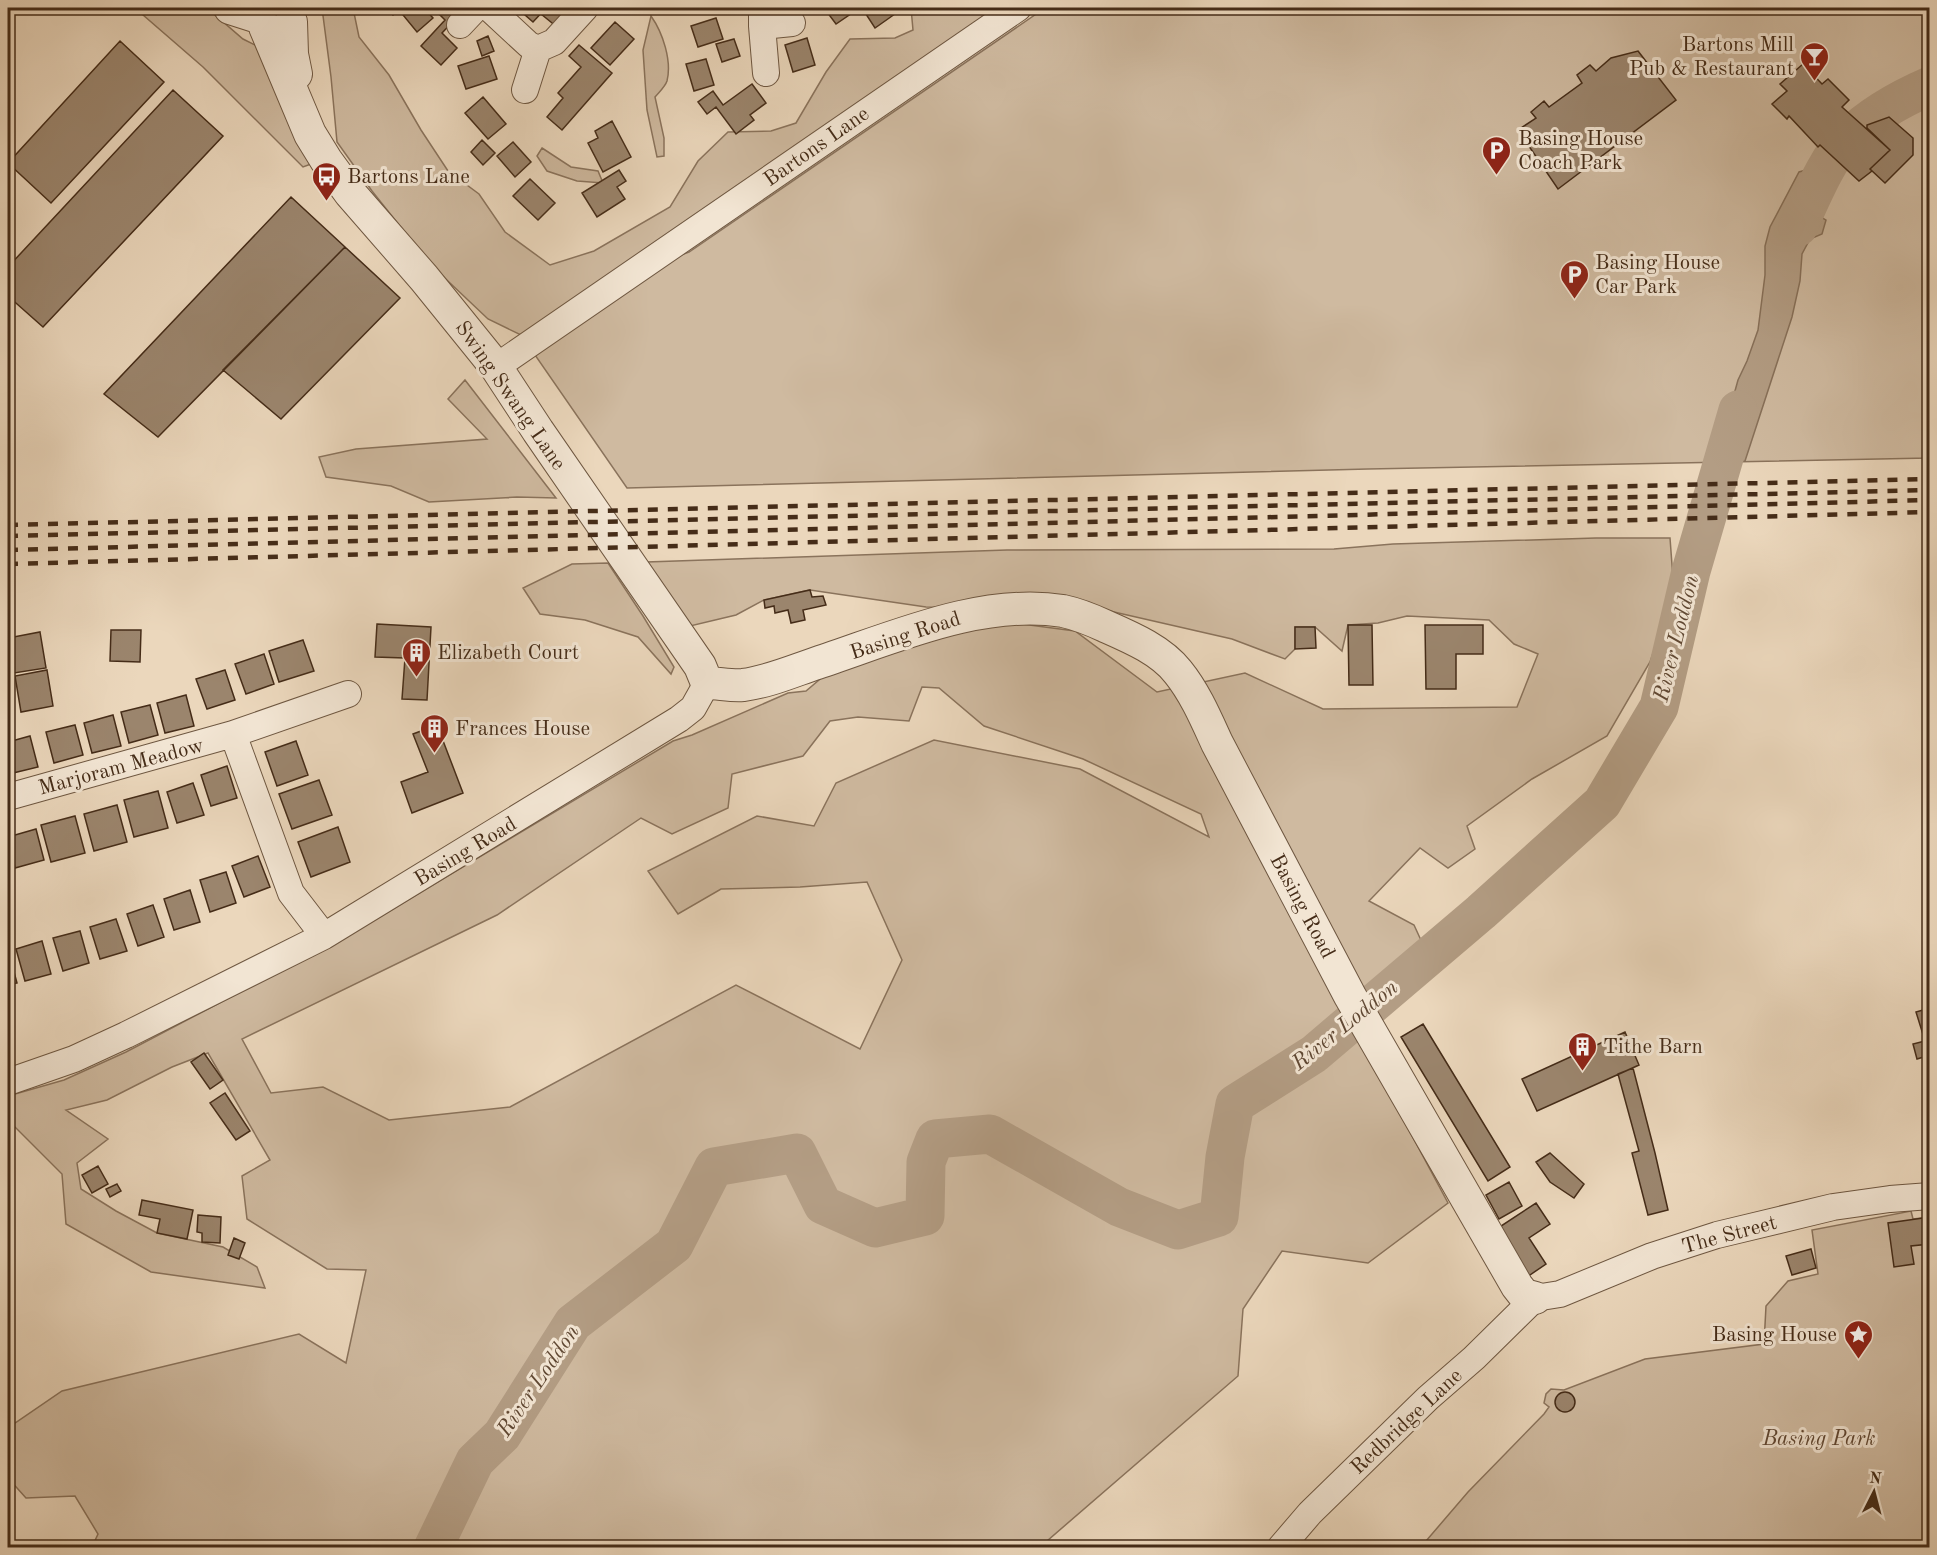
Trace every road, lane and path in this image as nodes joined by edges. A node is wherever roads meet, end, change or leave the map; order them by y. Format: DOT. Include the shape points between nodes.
graph roads {
  1 [pos="489,8"];
  2 [pos="585,8"];
  3 [pos="1018,8"];
  4 [pos="273,13"];
  5 [pos="762,16"];
  6 [pos="792,23"];
  7 [pos="538,49"];
  8 [pos="766,73"];
  9 [pos="525,90"];
  10 [pos="496,367"];
  11 [pos="706,683"];
  12 [pos="348,694"];
  13 [pos="233,734"];
  14 [pos="8,797"];
  15 [pos="324,936"];
  16 [pos="8,1082"];
  17 [pos="1929,1196"];
  18 [pos="1535,1298"];
  19 [pos="1280,1548"];
  1 -- 7 [label="street"];
  2 -- 7 [label="street" via="554,42"];
  3 -- 10 [label="street, Bartons Lane"];
  4 -- 10 [label="street, Swing Swang Lane" via="303,116 326,160"];
  5 -- 6 [label="street"];
  5 -- 8 [label="street"];
  7 -- 9 [label="street"];
  10 -- 11 [label="street, Swing Swang Lane" via="695,659"];
  11 -- 15 [label="street, Basing Road" via="693,708 680,719"];
  11 -- 18 [label="street, Basing Road" via="742,685 781,675 977,612 1063,612 1127,635 1152,651 1177,670 1194,696 1350,996 1518,1286 1524,1295"];
  12 -- 13 [label="street, Marjoram Meadow"];
  13 -- 14 [label="street, Marjoram Meadow"];
  13 -- 15 [label="street" via="291,893"];
  15 -- 16 [label="street, Basing Road" via="126,1035 74,1059"];
  17 -- 18 [label="street, The Street" via="1833,1207 1717,1235 1652,1256 1560,1294"];
  18 -- 19 [label="street, Redbridge Lane" via="1310,1513"];
}
